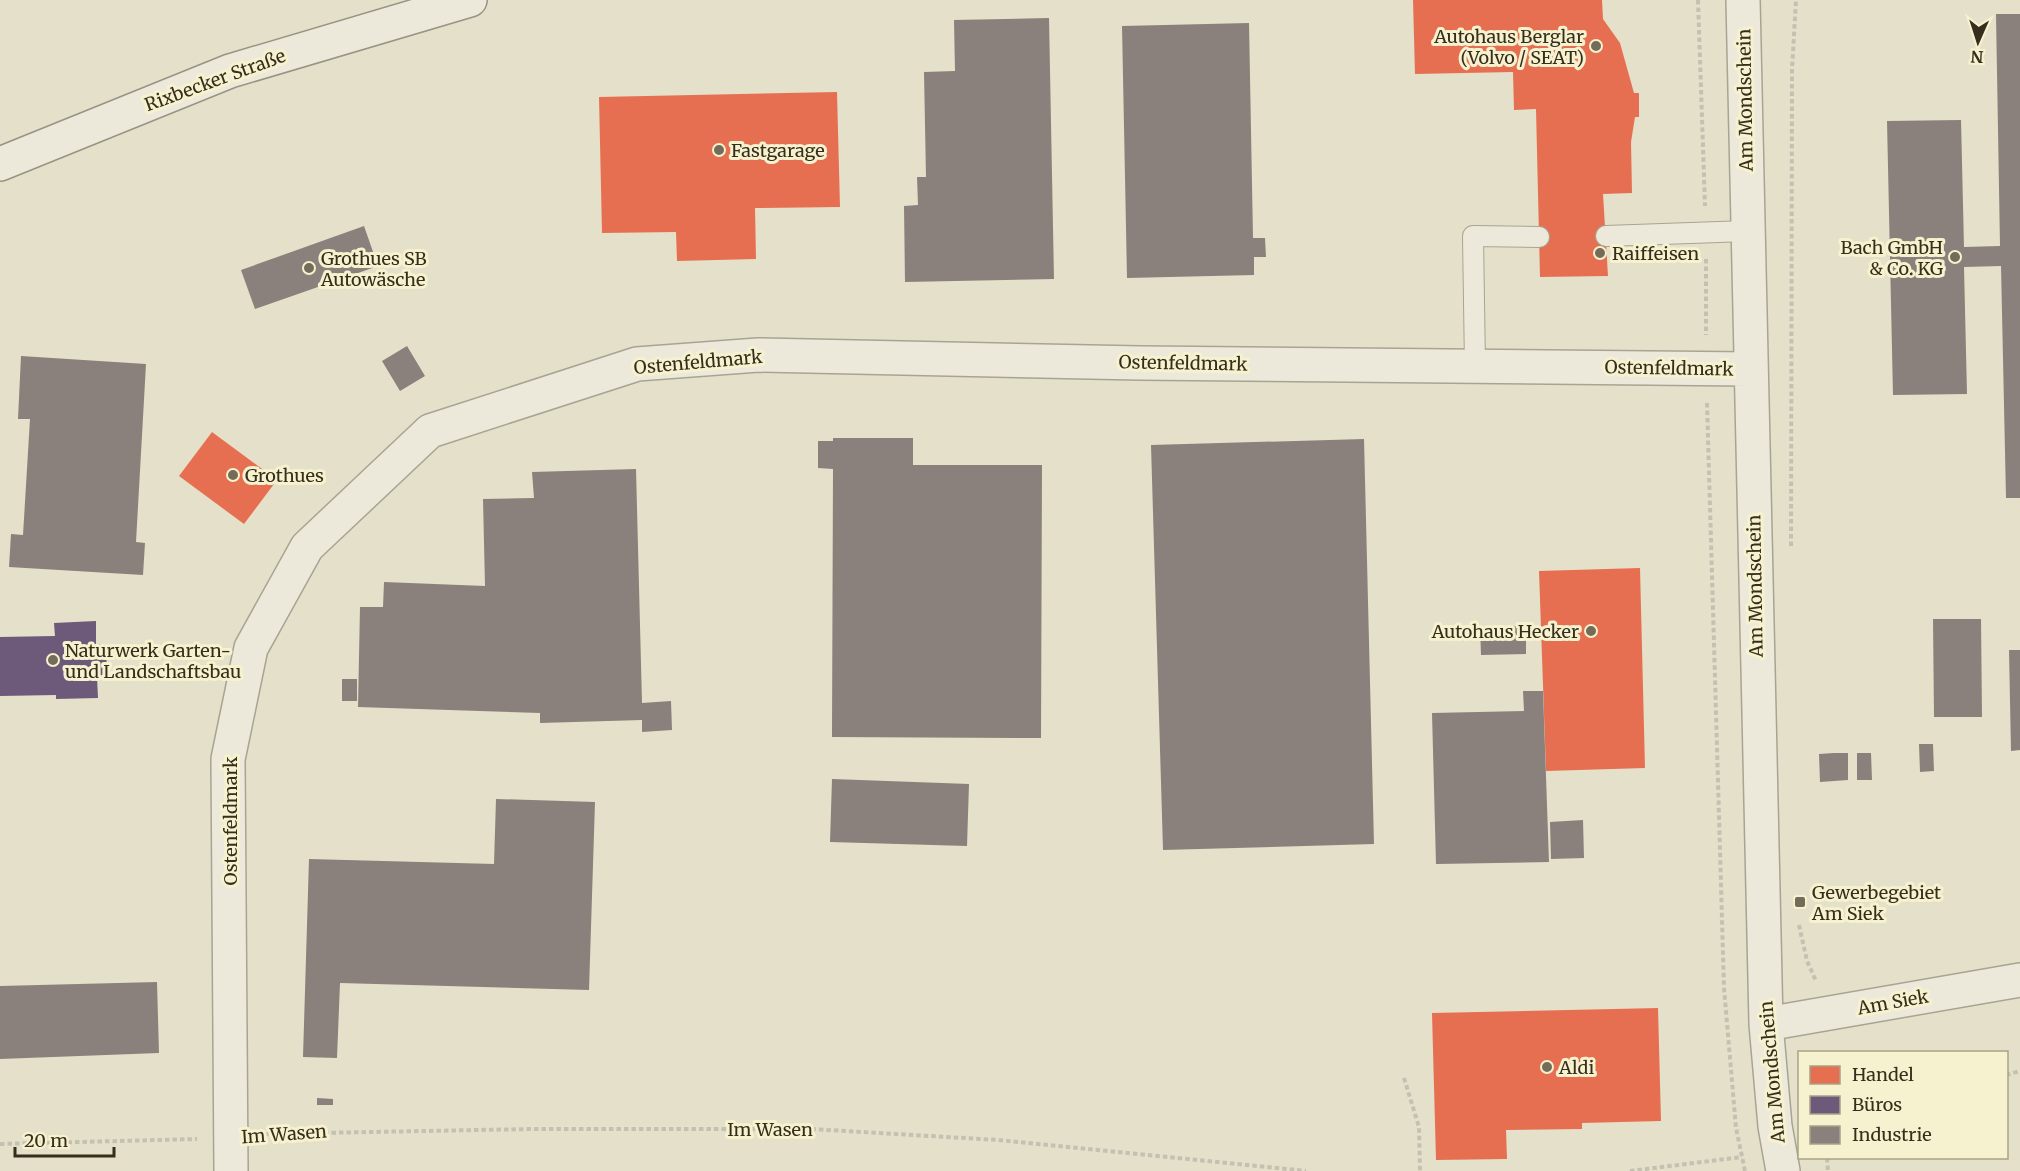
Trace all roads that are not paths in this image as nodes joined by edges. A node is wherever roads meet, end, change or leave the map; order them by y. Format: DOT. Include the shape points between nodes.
graph roads {
  1 [pos="470,0"];
  2 [pos="1743,0"];
  3 [pos="0,164"];
  4 [pos="1747,231"];
  5 [pos="1606,236"];
  6 [pos="1539,237"];
  7 [pos="1475,366"];
  8 [pos="1749,369"];
  9 [pos="2020,980"];
  10 [pos="1766,1024"];
  11 [pos="1781,1162"];
  12 [pos="231,1171"];
  1 -- 3 [label="street, Rixbecker Straße" via="230,71"];
  2 -- 4 [label="street, Am Mondschein"];
  4 -- 5 [label="lane"];
  4 -- 8 [label="street, Am Mondschein"];
  6 -- 7 [label="lane" via="1473,236"];
  7 -- 8 [label="street, Ostenfeldmark"];
  7 -- 12 [label="street, Ostenfeldmark" via="758,355 637,364 430,431 307,548 251,648 228,759"];
  8 -- 10 [label="street, Am Mondschein"];
  9 -- 10 [label="street, Am Siek"];
  10 -- 11 [label="street, Am Mondschein"];
}
